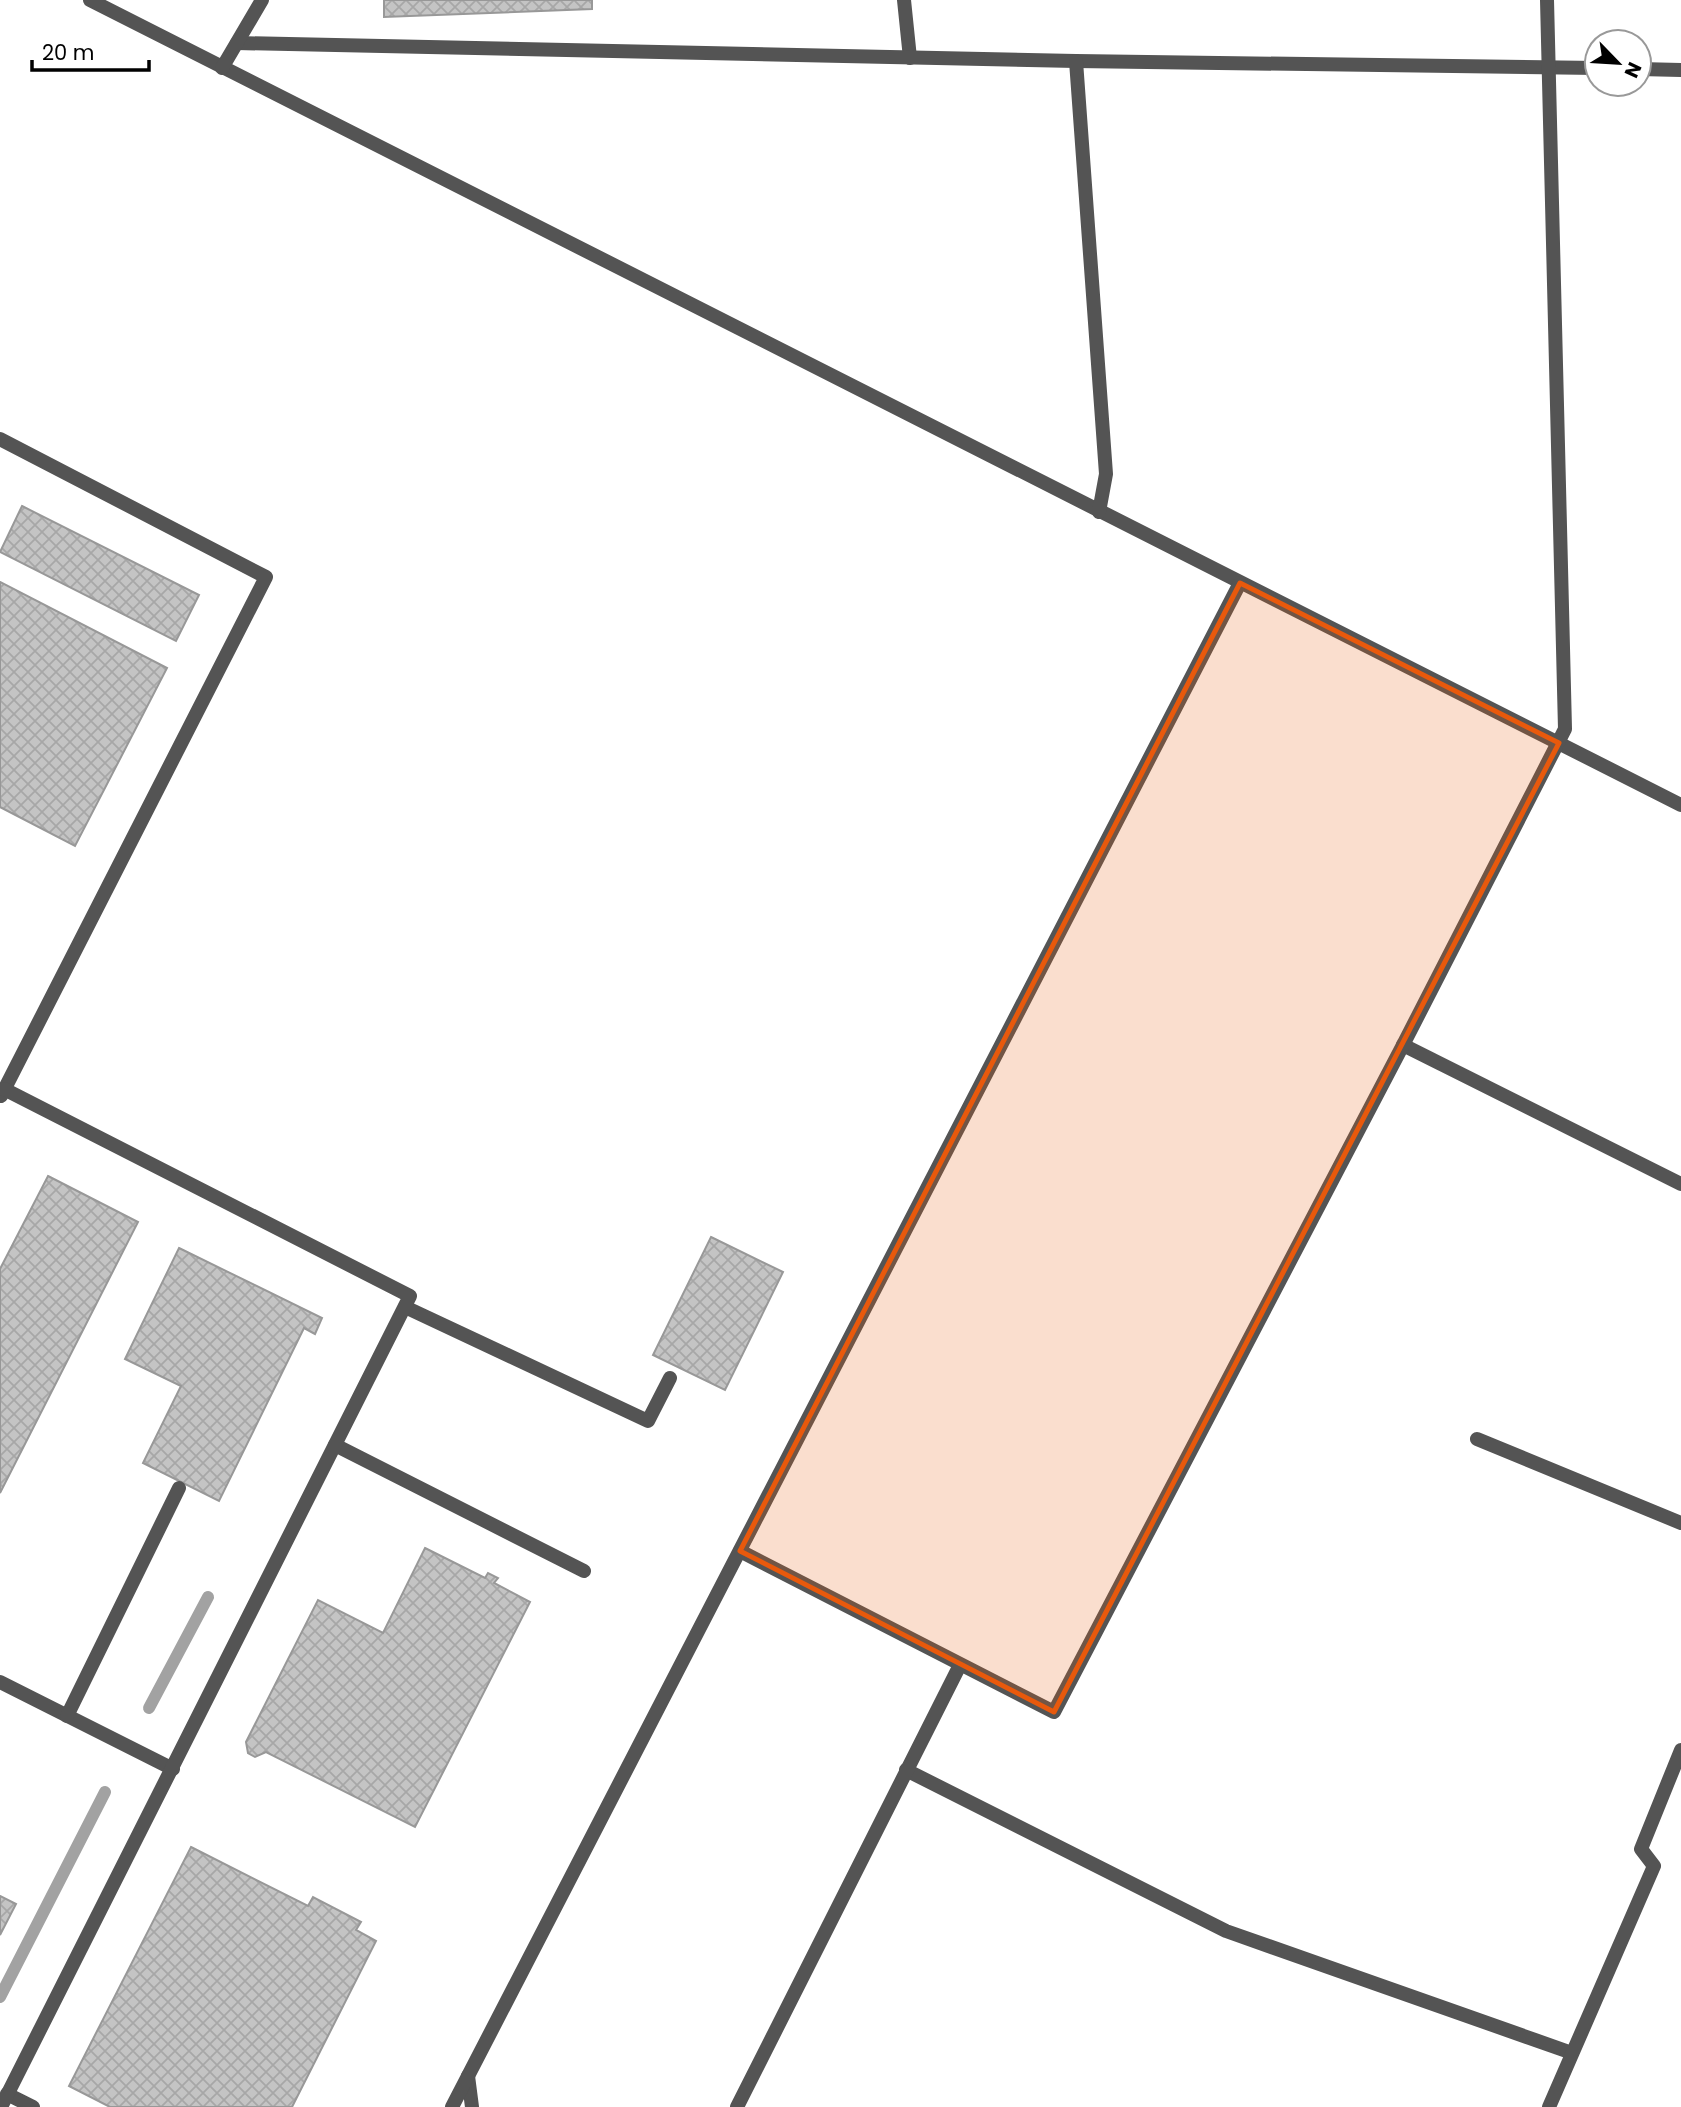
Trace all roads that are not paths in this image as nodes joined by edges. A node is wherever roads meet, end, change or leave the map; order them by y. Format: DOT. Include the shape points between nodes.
graph roads {
  1 [pos="89,0"];
  2 [pos="262,0"];
  3 [pos="904,0"];
  4 [pos="1547,0"];
  5 [pos="237,43"];
  6 [pos="910,58"];
  7 [pos="1076,61"];
  8 [pos="1548,67"];
  9 [pos="222,68"];
  10 [pos="1583,68"];
  11 [pos="1653,69"];
  12 [pos="1681,70"];
  13 [pos="0,439"];
  14 [pos="1099,512"];
  15 [pos="1240,583"];
  16 [pos="1559,743"];
  17 [pos="1681,805"];
  18 [pos="1404,1045"];
  19 [pos="2,1093"];
  20 [pos="1681,1184"];
  21 [pos="405,1307"];
  22 [pos="670,1378"];
  23 [pos="1477,1439"];
  24 [pos="335,1445"];
  25 [pos="180,1488"];
  26 [pos="1681,1523"];
  27 [pos="740,1550"];
  28 [pos="584,1570"];
  29 [pos="960,1665"];
  30 [pos="0,1682"];
  31 [pos="67,1716"];
  32 [pos="1681,1750"];
  33 [pos="173,1769"];
  34 [pos="906,1770"];
  35 [pos="1572,2053"];
  36 [pos="468,2076"];
  37 [pos="4,2101"];
  38 [pos="33,2107"];
  39 [pos="452,2107"];
  40 [pos="472,2107"];
  41 [pos="737,2107"];
  42 [pos="1549,2107"];
  1 -- 9 [label="street"];
  2 -- 5 [label="street"];
  3 -- 6 [label="street"];
  4 -- 8 [label="street"];
  5 -- 6 [label="street"];
  5 -- 9 [label="street"];
  6 -- 7 [label="street"];
  7 -- 8 [label="street"];
  7 -- 14 [label="street" via="1106,474"];
  8 -- 10 [label="street"];
  8 -- 16 [label="street" via="1565,729"];
  9 -- 14 [label="street"];
  11 -- 12 [label="street"];
  13 -- 19 [label="street" via="266,577"];
  14 -- 15 [label="street"];
  15 -- 16 [label="street"];
  15 -- 27 [label="street"];
  16 -- 17 [label="street"];
  16 -- 18 [label="street"];
  18 -- 20 [label="street"];
  18 -- 29 [label="street" via="1054,1712"];
  19 -- 21 [label="street" via="410,1296"];
  21 -- 22 [label="street" via="648,1421"];
  21 -- 24 [label="street"];
  23 -- 26 [label="street"];
  24 -- 28 [label="street"];
  24 -- 33 [label="street"];
  25 -- 31 [label="street"];
  27 -- 29 [label="street"];
  27 -- 36 [label="street"];
  29 -- 34 [label="street"];
  30 -- 31 [label="street"];
  31 -- 33 [label="street"];
  32 -- 35 [label="street" via="1642,1849 1654,1866"];
  33 -- 37 [label="street"];
  34 -- 35 [label="street" via="1226,1931"];
  34 -- 41 [label="street"];
  35 -- 42 [label="street"];
  36 -- 39 [label="street"];
  36 -- 40 [label="street"];
  37 -- 38 [label="street"];
}
